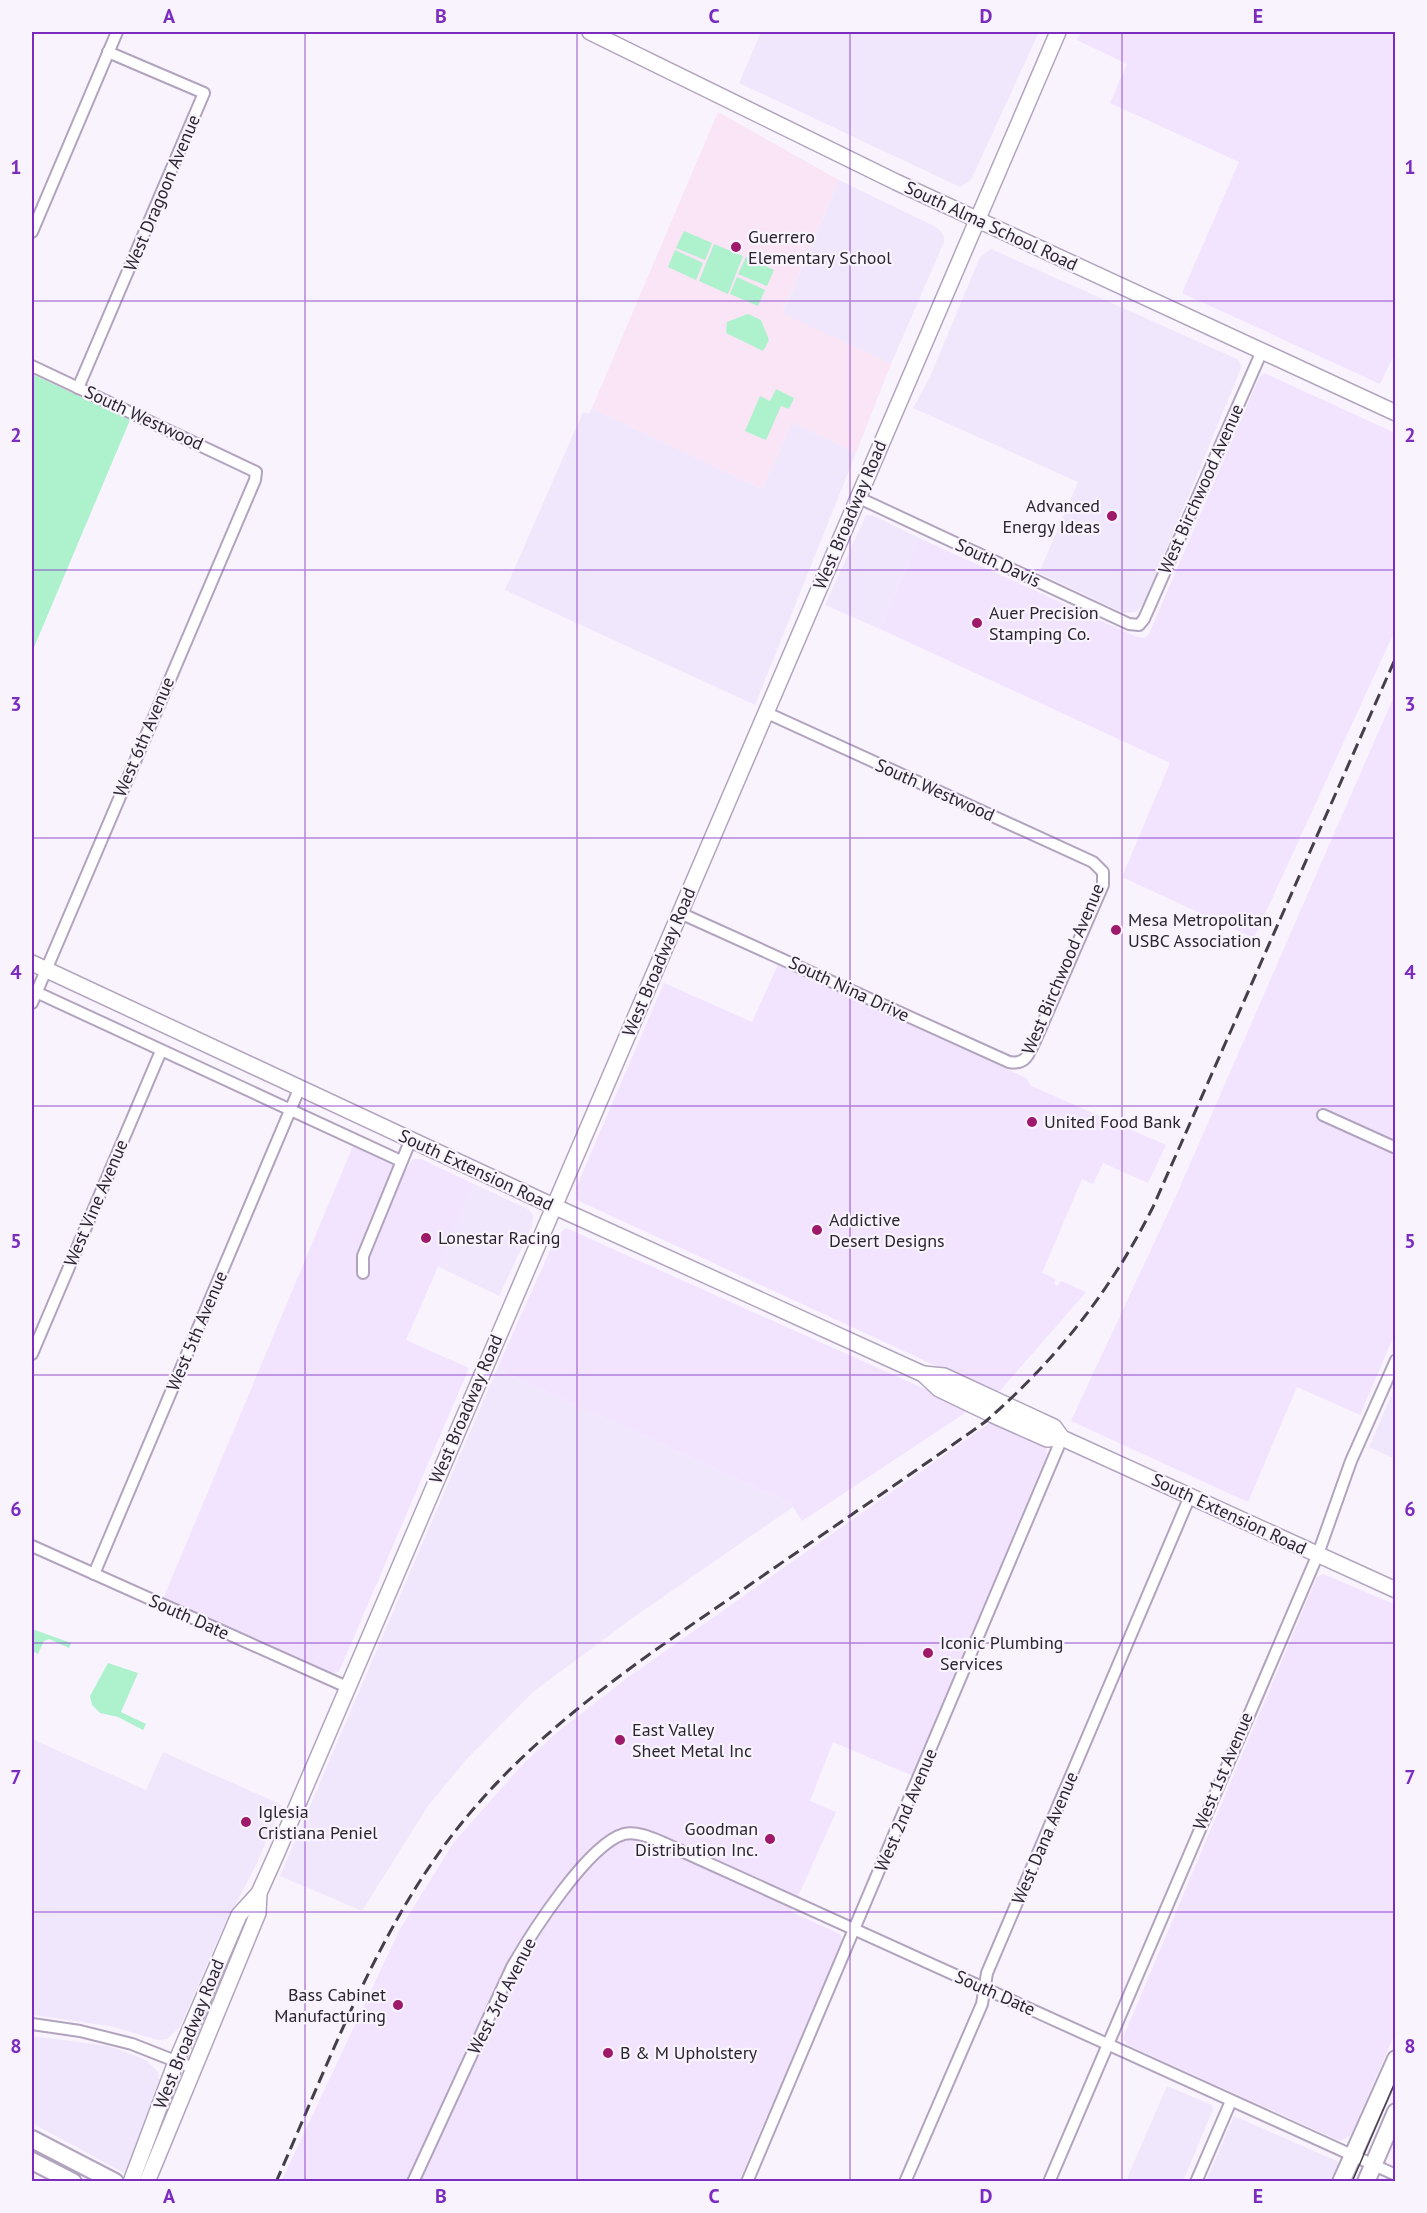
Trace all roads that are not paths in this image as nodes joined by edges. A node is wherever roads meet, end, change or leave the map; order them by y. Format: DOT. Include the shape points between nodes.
graph roads {
  1 [pos="117,32"];
  2 [pos="590,32"];
  3 [pos="1058,32"];
  4 [pos="108,52"];
  5 [pos="976,219"];
  6 [pos="32,232"];
  7 [pos="1262,351"];
  8 [pos="32,366"];
  9 [pos="78,388"];
  10 [pos="1395,413"];
  11 [pos="256,472"];
  12 [pos="857,497"];
  13 [pos="1139,625"];
  14 [pos="765,712"];
  15 [pos="1103,872"];
  16 [pos="680,913"];
  17 [pos="39,966"];
  18 [pos="36,992"];
  19 [pos="32,1003"];
  20 [pos="161,1051"];
  21 [pos="1018,1064"];
  22 [pos="300,1087"];
  23 [pos="290,1111"];
  24 [pos="1323,1115"];
  25 [pos="411,1139"];
  26 [pos="1395,1148"];
  27 [pos="401,1161"];
  28 [pos="555,1207"];
  29 [pos="363,1273"];
  30 [pos="32,1354"];
  31 [pos="1395,1360"];
  32 [pos="1062,1438"];
  33 [pos="1190,1497"];
  34 [pos="32,1546"];
  35 [pos="1318,1554"];
  36 [pos="94,1574"];
  37 [pos="1395,1590"];
  38 [pos="347,1688"];
  39 [pos="624,1834"];
  40 [pos="259,1893"];
  41 [pos="855,1930"];
  42 [pos="984,1988"];
  43 [pos="32,2024"];
  44 [pos="1107,2044"];
  45 [pos="1395,2059"];
  46 [pos="176,2062"];
  47 [pos="193,2068"];
  48 [pos="1231,2101"];
  49 [pos="1395,2112"];
  50 [pos="32,2139"];
  51 [pos="32,2161"];
  52 [pos="1363,2161"];
  53 [pos="1395,2175"];
  54 [pos="748,2179"];
  55 [pos="137,2180"];
  56 [pos="73,2181"];
  57 [pos="115,2181"];
  58 [pos="413,2181"];
  59 [pos="760,2181"];
  60 [pos="905,2181"];
  61 [pos="1049,2181"];
  62 [pos="1196,2181"];
  63 [pos="1341,2181"];
  64 [pos="1366,2181"];
  1 -- 4 [label="street"];
  2 -- 5 [label="main road, South Alma School Road"];
  3 -- 5 [label="main road, West Broadway Road"];
  4 -- 6 [label="street"];
  4 -- 9 [label="street, West Dragoon Avenue" via="204,93"];
  5 -- 7 [label="main road, South Alma School Road"];
  5 -- 12 [label="main road, West Broadway Road"];
  7 -- 10 [label="main road, South Alma School Road"];
  7 -- 13 [label="street, West Birchwood Avenue"];
  8 -- 9 [label="street, South Westwood"];
  9 -- 11 [label="street, South Westwood"];
  11 -- 17 [label="street, West 6th Avenue"];
  12 -- 13 [label="street, South Davis"];
  12 -- 14 [label="main road, West Broadway Road"];
  14 -- 15 [label="street, South Westwood" via="1093,862"];
  14 -- 16 [label="main road, West Broadway Road"];
  15 -- 21 [label="street, West Birchwood Avenue" via="1103,885 1062,981 1026,1060"];
  16 -- 21 [label="street, South Nina Drive"];
  16 -- 28 [label="main road, West Broadway Road"];
  17 -- 18 [label="street, West 6th Avenue"];
  17 -- 22 [label="main road, South Extension Road"];
  18 -- 19 [label="street, West 6th Avenue"];
  18 -- 20 [label="street, South Extension Road"];
  20 -- 23 [label="street, South Extension Road"];
  20 -- 30 [label="street, West Vine Avenue"];
  22 -- 23 [label="street, West 5th Avenue"];
  22 -- 25 [label="main road, South Extension Road"];
  23 -- 27 [label="street, South Extension Road"];
  23 -- 36 [label="street, West 5th Avenue"];
  24 -- 26 [label="street"];
  25 -- 27 [label="street"];
  25 -- 28 [label="main road, South Extension Road"];
  27 -- 29 [label="street" via="363,1256"];
  28 -- 32 [label="main road, South Extension Road" via="922,1374 944,1376 1054,1427"];
  28 -- 38 [label="main road, West Broadway Road"];
  31 -- 35 [label="street, West 1st Avenue" via="1351,1461"];
  32 -- 33 [label="main road, South Extension Road"];
  32 -- 41 [label="street, West 2nd Avenue"];
  33 -- 35 [label="main road, South Extension Road"];
  33 -- 42 [label="street, West Dana Avenue" via="987,1973"];
  34 -- 36 [label="street, South Date"];
  35 -- 37 [label="main road, South Extension Road"];
  35 -- 44 [label="street, West 1st Avenue"];
  36 -- 38 [label="street, South Date"];
  38 -- 40 [label="main road, West Broadway Road"];
  39 -- 41 [label="street, South Date" via="651,1838"];
  39 -- 58 [label="street, West 3rd Avenue" via="606,1844 588,1862 527,1940"];
  40 -- 46 [label="main road, West Broadway Road" via="239,1916"];
  40 -- 47 [label="main road, West Broadway Road" via="258,1913"];
  41 -- 42 [label="street, South Date"];
  41 -- 54 [label="street, West 2nd Avenue"];
  42 -- 44 [label="street, South Date"];
  42 -- 60 [label="street, West Dana Avenue" via="982,2004"];
  43 -- 46 [label="street" via="132,2044"];
  44 -- 48 [label="street, South Date"];
  44 -- 61 [label="street, West 1st Avenue"];
  45 -- 52 [label="main road"];
  46 -- 47 [label="street"];
  46 -- 55 [label="main road, West Broadway Road"];
  47 -- 55 [label="main road, West Broadway Road"];
  48 -- 52 [label="street, South Date"];
  48 -- 62 [label="street"];
  49 -- 52 [label="main road"];
  50 -- 57 [label="main road"];
  51 -- 56 [label="main road"];
  52 -- 53 [label="street, South Date"];
  52 -- 63 [label="main road"];
  52 -- 64 [label="main road"];
  54 -- 59 [label="street"];
}
